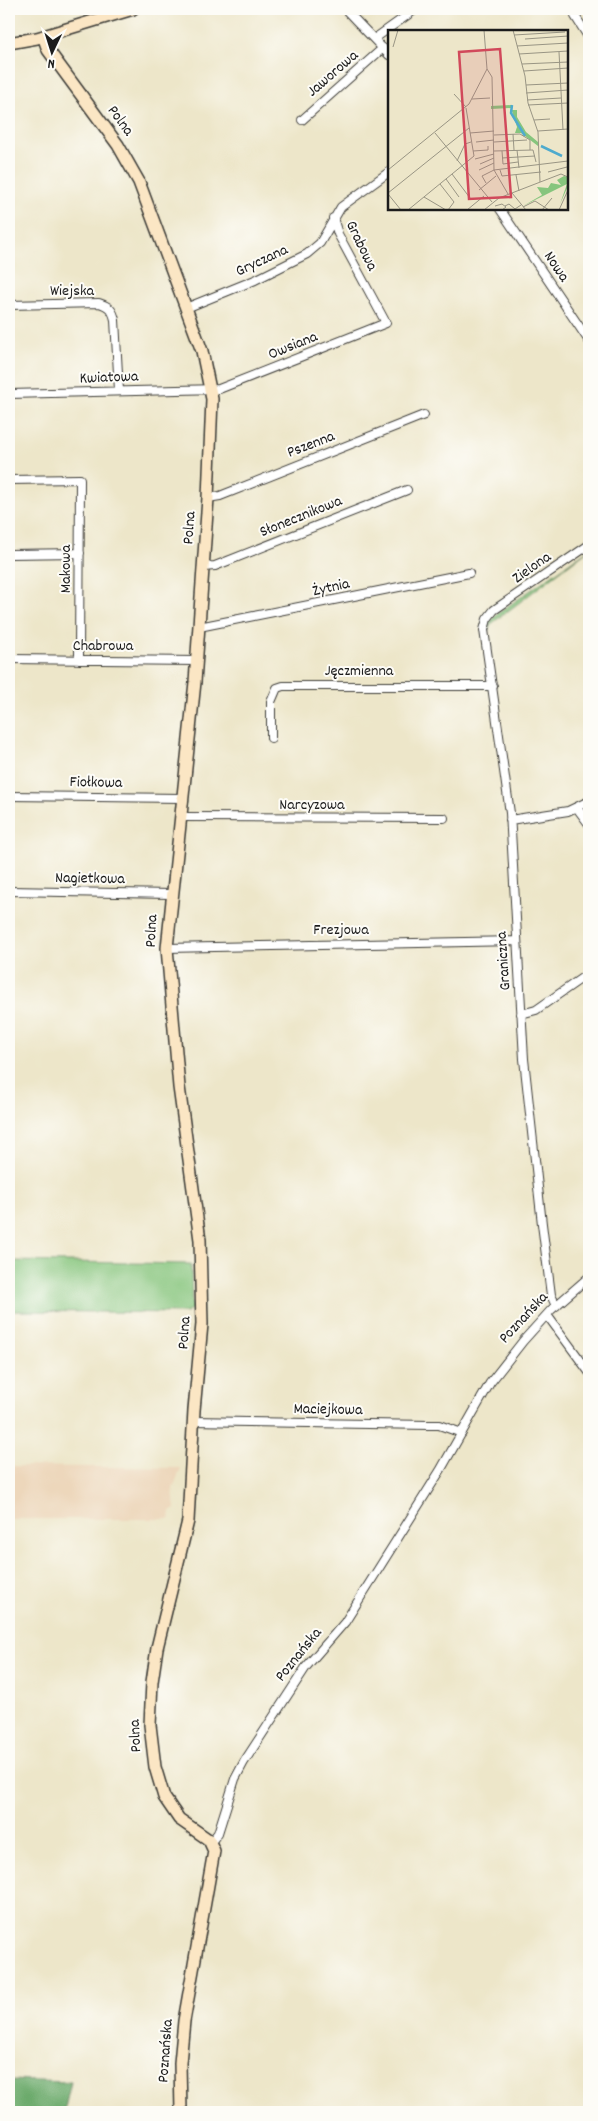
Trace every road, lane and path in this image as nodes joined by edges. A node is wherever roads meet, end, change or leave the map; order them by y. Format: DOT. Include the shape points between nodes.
graph roads {
  1 [pos="133,9"];
  2 [pos="345,9"];
  3 [pos="416,9"];
  4 [pos="575,16"];
  5 [pos="42,36"];
  6 [pos="589,38"];
  7 [pos="374,39"];
  8 [pos="9,44"];
  9 [pos="383,48"];
  10 [pos="388,54"];
  11 [pos="302,120"];
  12 [pos="388,173"];
  13 [pos="501,210"];
  14 [pos="333,218"];
  15 [pos="9,305"];
  16 [pos="186,308"];
  17 [pos="386,323"];
  18 [pos="589,341"];
  19 [pos="211,390"];
  20 [pos="119,391"];
  21 [pos="9,394"];
  22 [pos="424,415"];
  23 [pos="9,480"];
  24 [pos="407,490"];
  25 [pos="208,498"];
  26 [pos="589,545"];
  27 [pos="9,554"];
  28 [pos="80,554"];
  29 [pos="204,567"];
  30 [pos="469,573"];
  31 [pos="490,615"];
  32 [pos="199,627"];
  33 [pos="9,659"];
  34 [pos="78,660"];
  35 [pos="197,661"];
  36 [pos="493,686"];
  37 [pos="271,738"];
  38 [pos="9,796"];
  39 [pos="182,798"];
  40 [pos="589,801"];
  41 [pos="577,808"];
  42 [pos="180,817"];
  43 [pos="444,818"];
  44 [pos="510,820"];
  45 [pos="589,824"];
  46 [pos="9,891"];
  47 [pos="171,894"];
  48 [pos="516,941"];
  49 [pos="167,948"];
  50 [pos="589,972"];
  51 [pos="521,1014"];
  52 [pos="589,1277"];
  53 [pos="556,1306"];
  54 [pos="547,1316"];
  55 [pos="589,1372"];
  56 [pos="193,1421"];
  57 [pos="462,1433"];
  58 [pos="211,1842"];
  59 [pos="181,2112"];
  1 -- 5 [label="street"];
  2 -- 7 [label="street"];
  3 -- 7 [label="street"];
  4 -- 6 [label="street"];
  5 -- 8 [label="street"];
  5 -- 16 [label="street, Polna" via="51,54 136,174"];
  7 -- 9 [label="street"];
  9 -- 10 [label="street"];
  9 -- 11 [label="street, Jaworowa"];
  12 -- 14 [label="street, Grabowa" via="341,207"];
  13 -- 18 [label="street, Nowa"];
  14 -- 16 [label="street, Gryczana" via="320,243 307,254 255,280"];
  14 -- 17 [label="street, Grabowa" via="338,234"];
  15 -- 20 [label="street, Wiejska" via="99,303 107,306 115,320"];
  16 -- 19 [label="street, Polna" via="202,351"];
  17 -- 19 [label="street, Owsiana" via="239,383"];
  19 -- 20 [label="street, Kwiatowa"];
  19 -- 25 [label="street, Polna"];
  20 -- 21 [label="street, Kwiatowa"];
  22 -- 25 [label="street, Pszenna"];
  23 -- 28 [label="street, Makowa" via="80,479"];
  24 -- 29 [label="street, Słonecznikowa" via="216,566"];
  25 -- 29 [label="street, Polna"];
  26 -- 31 [label="street, Zielona"];
  27 -- 28 [label="street"];
  28 -- 34 [label="street, Makowa"];
  29 -- 32 [label="street, Polna"];
  30 -- 32 [label="street, Żytnia"];
  31 -- 36 [label="street, Graniczna" via="484,630"];
  32 -- 35 [label="street, Polna"];
  33 -- 34 [label="street, Chabrowa"];
  34 -- 35 [label="street, Chabrowa"];
  35 -- 39 [label="street, Polna"];
  36 -- 37 [label="street, Jęczmienna" via="283,686 277,688 271,702"];
  36 -- 44 [label="street, Graniczna"];
  38 -- 39 [label="street, Fiołkowa"];
  39 -- 42 [label="street, Polna"];
  40 -- 41 [label="street"];
  41 -- 44 [label="street"];
  41 -- 45 [label="street"];
  42 -- 43 [label="street, Narcyzowa"];
  42 -- 47 [label="street, Polna"];
  44 -- 48 [label="street, Graniczna"];
  46 -- 47 [label="street, Nagietkowa"];
  47 -- 49 [label="street, Polna"];
  48 -- 49 [label="street, Frezjowa"];
  48 -- 51 [label="street, Graniczna"];
  49 -- 56 [label="street, Polna" via="178,1080 202,1256 202,1331"];
  50 -- 51 [label="street" via="540,1008"];
  51 -- 53 [label="street, Graniczna" via="542,1224 551,1295"];
  52 -- 53 [label="street, Poznańska"];
  53 -- 54 [label="street, Poznańska"];
  54 -- 55 [label="street"];
  54 -- 57 [label="street, Poznańska" via="500,1368"];
  56 -- 57 [label="street, Maciejkowa" via="428,1424"];
  56 -- 58 [label="street, Polna" via="188,1521 155,1659 150,1732 156,1772 167,1803 179,1819"];
  57 -- 58 [label="street, Poznańska" via="345,1622 306,1667 244,1762 218,1832"];
  58 -- 59 [label="street, Poznańska" via="214,1854 183,2031"];
}
